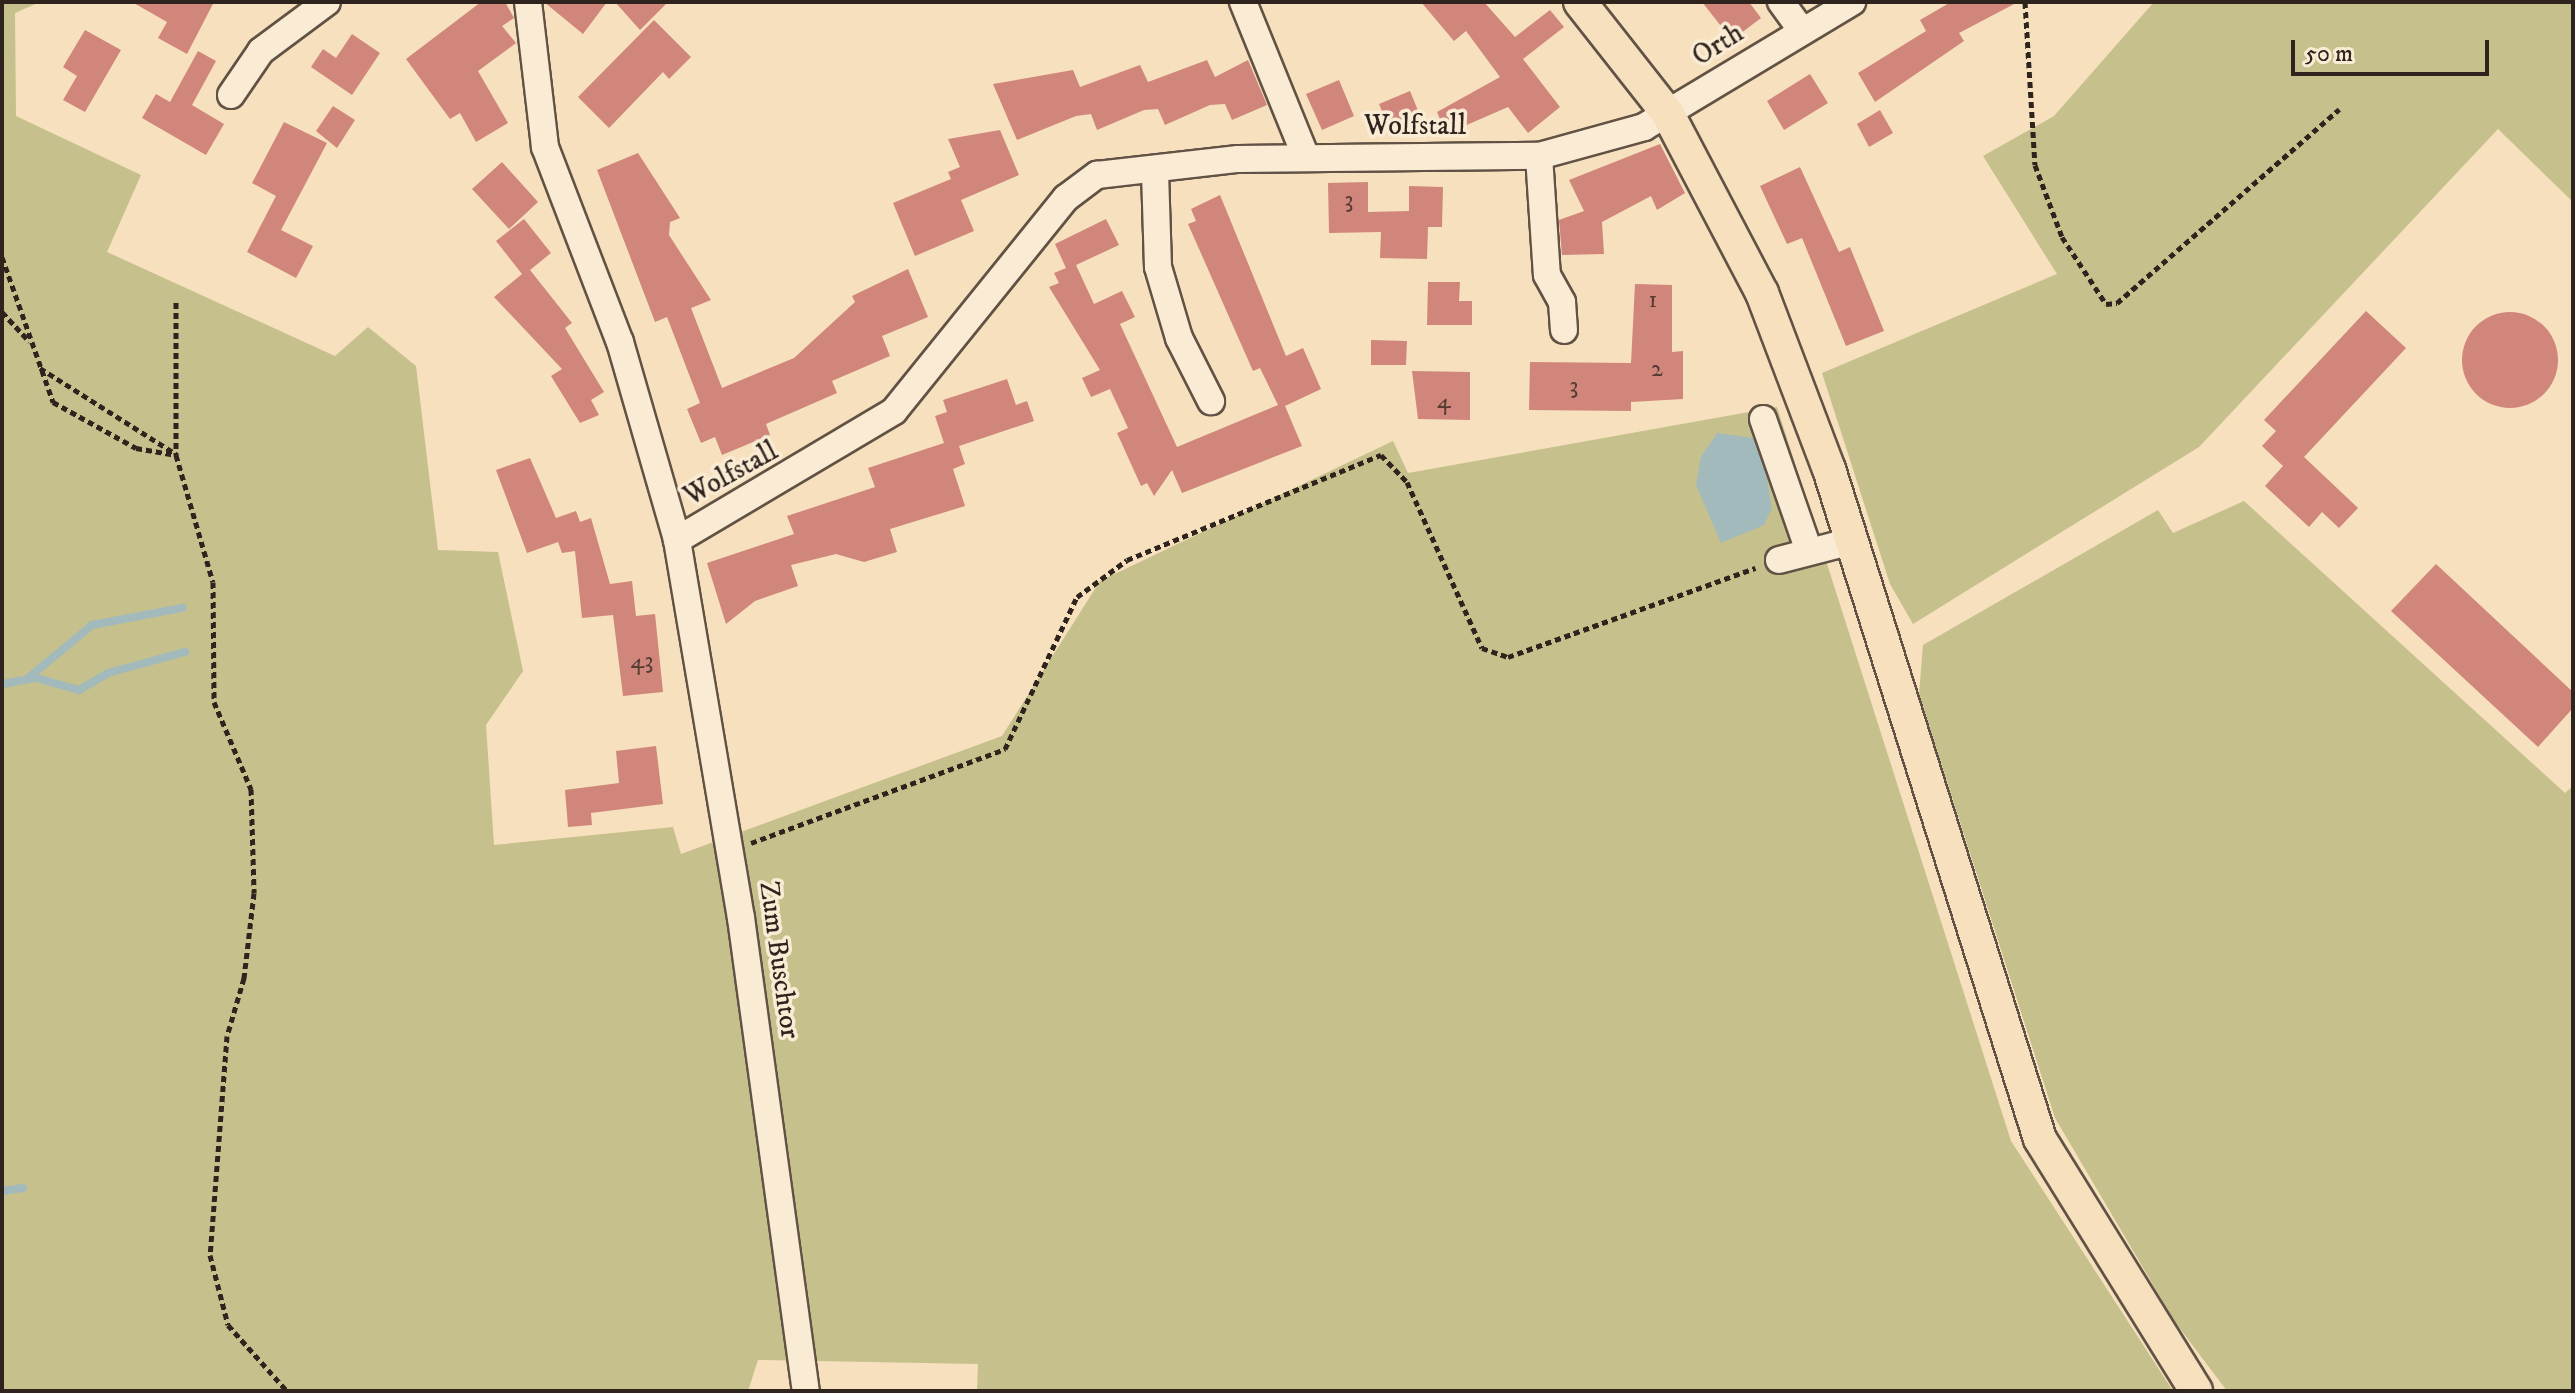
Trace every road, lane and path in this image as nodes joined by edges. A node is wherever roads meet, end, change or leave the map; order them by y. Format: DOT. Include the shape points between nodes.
graph roads {
  1 [pos="327,2"];
  2 [pos="528,2"];
  3 [pos="1243,2"];
  4 [pos="1580,2"];
  5 [pos="1781,2"];
  6 [pos="1852,2"];
  7 [pos="2025,2"];
  8 [pos="1802,31"];
  9 [pos="231,95"];
  10 [pos="2339,109"];
  11 [pos="1668,114"];
  12 [pos="1539,156"];
  13 [pos="1306,157"];
  14 [pos="1155,172"];
  15 [pos="2,257"];
  16 [pos="176,302"];
  17 [pos="2,312"];
  18 [pos="1564,330"];
  19 [pos="29,341"];
  20 [pos="38,367"];
  21 [pos="1211,401"];
  22 [pos="1763,419"];
  23 [pos="176,455"];
  24 [pos="677,540"];
  25 [pos="1852,541"];
  26 [pos="1809,551"];
  27 [pos="1779,560"];
  28 [pos="730,851"];
  29 [pos="287,1391"];
  30 [pos="806,1391"];
  31 [pos="2196,1391"];
  1 -- 9 [label="street" via="261,51"];
  2 -- 24 [label="street, Wolfstall" via="545,147 620,342"];
  3 -- 13 [label="street"];
  4 -- 11 [label="main road"];
  5 -- 8 [label="street"];
  6 -- 8 [label="street, Orth"];
  7 -- 10 [label="path" via="2035,165 2062,237 2106,304 2117,303"];
  8 -- 11 [label="street, Orth"];
  11 -- 12 [label="street, Wolfstall"];
  11 -- 25 [label="main road" via="1762,293"];
  12 -- 13 [label="street, Wolfstall"];
  12 -- 18 [label="street" via="1547,275 1562,302"];
  13 -- 14 [label="street, Wolfstall"];
  14 -- 21 [label="street" via="1158,267 1179,338"];
  14 -- 24 [label="street, Wolfstall" via="1097,175 1066,198 894,411"];
  15 -- 19 [label="path"];
  16 -- 23 [label="path"];
  17 -- 19 [label="path"];
  19 -- 20 [label="path"];
  20 -- 23 [label="path"];
  20 -- 23 [label="path" via="53,402 136,448"];
  22 -- 26 [label="street"];
  23 -- 29 [label="path" via="213,582 214,702 251,789 254,893 244,978 227,1036 210,1255 228,1325"];
  24 -- 28 [label="street, Zum Buschtor"];
  25 -- 26 [label="street"];
  25 -- 31 [label="main road" via="2040,1139"];
  26 -- 27 [label="street"];
  27 -- 28 [label="path" via="1508,657 1482,648 1407,482 1381,455 1127,560 1077,597 1005,749"];
  28 -- 30 [label="street, Zum Buschtor"];
}
